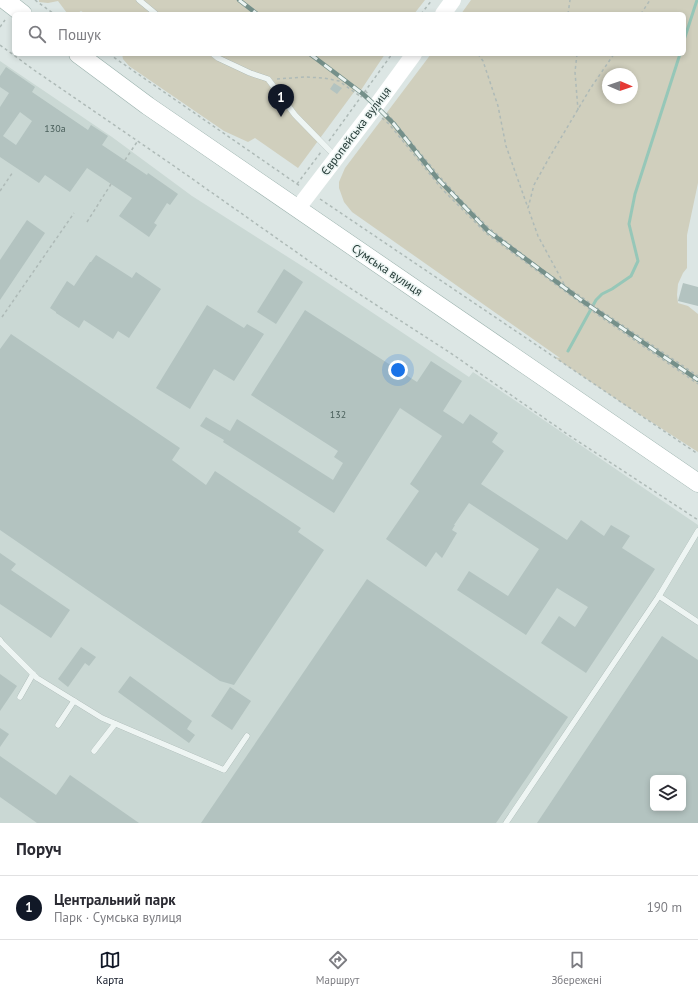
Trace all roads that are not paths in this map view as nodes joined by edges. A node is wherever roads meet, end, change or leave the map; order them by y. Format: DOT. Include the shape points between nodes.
graph roads {
  1 [pos="5,0"];
  2 [pos="139,0"];
  3 [pos="453,0"];
  4 [pos="20,12"];
  5 [pos="154,12"];
  6 [pos="444,12"];
  7 [pos="81,56"];
  8 [pos="216,56"];
  9 [pos="413,56"];
  10 [pos="331,152"];
  11 [pos="298,208"];
  12 [pos="698,483"];
  13 [pos="698,531"];
  14 [pos="659,596"];
  15 [pos="698,622"];
  16 [pos="1,643"];
  17 [pos="33,674"];
  18 [pos="20,698"];
  19 [pos="74,701"];
  20 [pos="115,724"];
  21 [pos="58,725"];
  22 [pos="247,736"];
  23 [pos="94,751"];
  24 [pos="506,823"];
  1 -- 4 [label="main road"];
  2 -- 5 [label="lane"];
  3 -- 6 [label="main road"];
  7 -- 11 [label="main road, Сумська вулиця" via="148,106"];
  8 -- 10 [label="lane" via="268,79 295,115"];
  9 -- 10 [label="main road, Європейська вулиця" via="376,106"];
  10 -- 11 [label="main road, Європейська вулиця" via="303,188"];
  11 -- 12 [label="main road, Сумська вулиця"];
  13 -- 14 [label="lane"];
  14 -- 15 [label="lane"];
  14 -- 24 [label="lane"];
  16 -- 17 [label="lane"];
  17 -- 18 [label="lane"];
  17 -- 19 [label="lane"];
  19 -- 20 [label="lane"];
  19 -- 21 [label="lane"];
  20 -- 22 [label="lane" via="224,770"];
  20 -- 23 [label="lane"];
}
